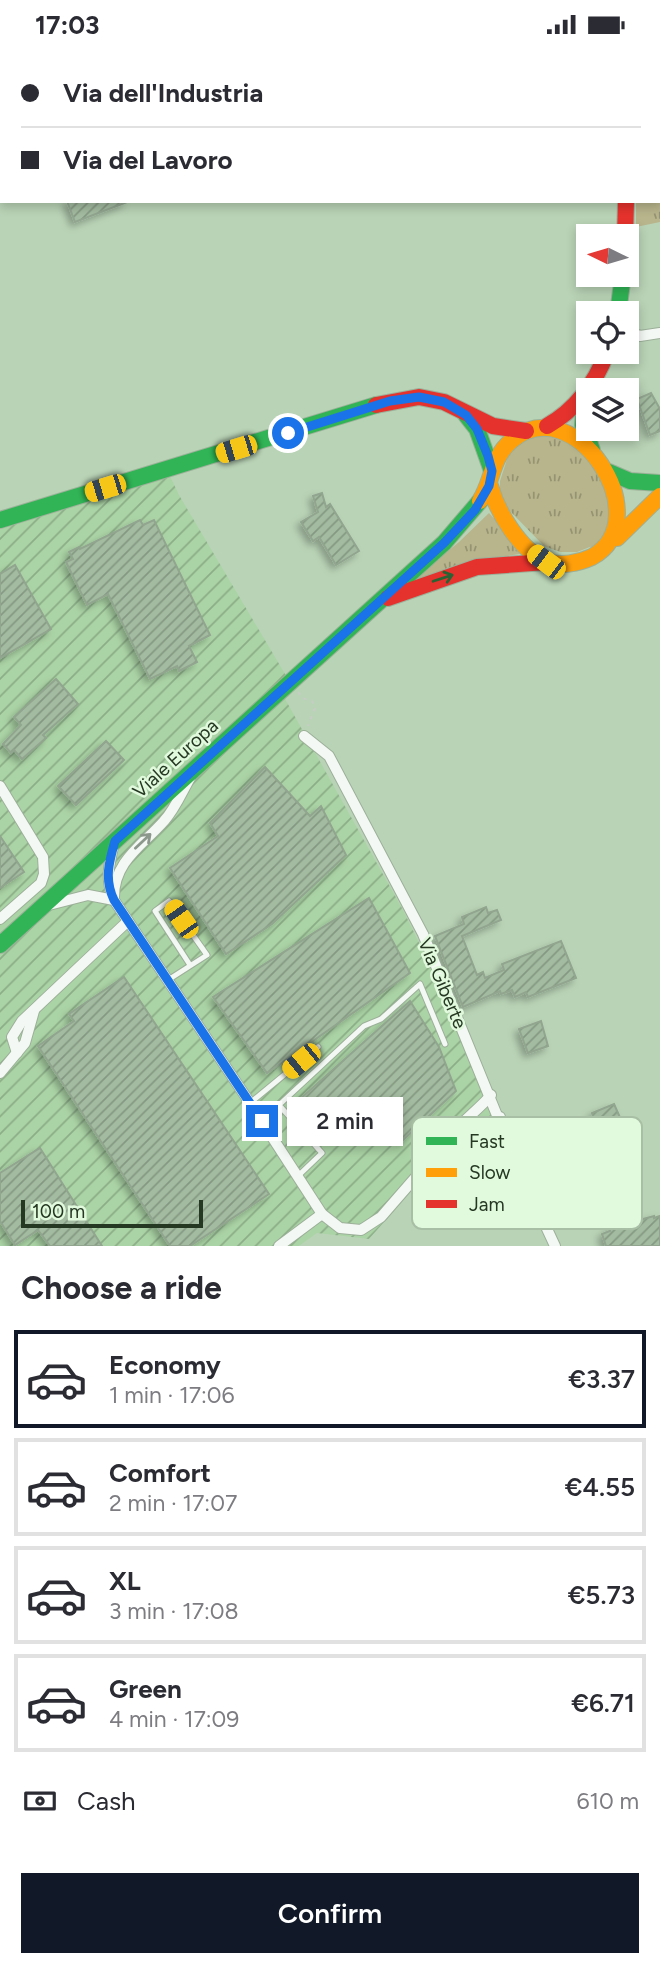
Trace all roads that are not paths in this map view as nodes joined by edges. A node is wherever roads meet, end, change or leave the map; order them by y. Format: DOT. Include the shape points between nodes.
graph roads {
  1 [pos="626,203"];
  2 [pos="625,224"];
  3 [pos="660,333"];
  4 [pos="639,336"];
  5 [pos="576,408"];
  6 [pos="466,415"];
  7 [pos="547,426"];
  8 [pos="526,431"];
  9 [pos="589,441"];
  10 [pos="594,455"];
  11 [pos="609,472"];
  12 [pos="491,479"];
  13 [pos="660,483"];
  14 [pos="660,496"];
  15 [pos="0,520"];
  16 [pos="613,542"];
  17 [pos="546,562"];
  18 [pos="379,601"];
  19 [pos="304,736"];
  20 [pos="199,763"];
  21 [pos="0,786"];
  22 [pos="115,841"];
  23 [pos="114,900"];
  24 [pos="41,908"];
  25 [pos="0,919"];
  26 [pos="128,921"];
  27 [pos="0,945"];
  28 [pos="190,965"];
  29 [pos="168,980"];
  30 [pos="444,1044"];
  31 [pos="318,1047"];
  32 [pos="0,1073"];
  33 [pos="491,1095"];
  34 [pos="250,1103"];
  35 [pos="470,1117"];
  36 [pos="500,1117"];
  37 [pos="298,1176"];
  38 [pos="412,1181"];
  39 [pos="321,1214"];
  40 [pos="547,1229"];
  41 [pos="279,1246"];
  42 [pos="555,1246"];
  1 -- 2 [label="main road"];
  3 -- 4 [label="street"];
  5 -- 7 [label="main road"];
  6 -- 8 [label="main road" via="493,426"];
  6 -- 12 [label="main road" via="477,429"];
  6 -- 15 [label="main road" via="444,402 419,397 390,401"];
  7 -- 8 [label="main road"];
  7 -- 10 [label="main road" via="575,437"];
  8 -- 12 [label="main road" via="502,450"];
  9 -- 10 [label="main road"];
  10 -- 11 [label="main road"];
  11 -- 13 [label="main road" via="630,481"];
  11 -- 16 [label="main road" via="623,512"];
  12 -- 17 [label="main road" via="499,513"];
  12 -- 18 [label="main road, Viale Europa" via="475,510"];
  14 -- 16 [label="main road"];
  16 -- 17 [label="main road" via="591,560"];
  18 -- 17 [label="main road, one-way" via="477,567"];
  18 -- 20 [label="main road, Viale Europa"];
  19 -- 33 [label="street, Via Giberte" via="328,756 423,934"];
  20 -- 22 [label="main road, Viale Europa"];
  23 -- 20 [label="street, one-way" via="121,868 166,820"];
  21 -- 25 [label="street" via="43,857 44,874 41,883"];
  22 -- 23 [label="street" via="107,868"];
  22 -- 24 [label="main road, Viale Europa"];
  23 -- 24 [label="street" via="88,895"];
  23 -- 26 [label="street"];
  24 -- 27 [label="main road, Viale Europa"];
  26 -- 29 [label="street"];
  26 -- 32 [label="street" via="34,1011 25,1043"];
  28 -- 28 [label="lane" via="207,955 169,901 155,911"];
  28 -- 29 [label="lane"];
  29 -- 34 [label="street"];
  30 -- 37 [label="lane" via="420,984 381,1019 364,1026 279,1105 322,1153"];
  31 -- 34 [label="lane"];
  33 -- 35 [label="street"];
  33 -- 36 [label="street, Via Giberte"];
  34 -- 37 [label="street"];
  35 -- 36 [label="street" via="482,1113"];
  37 -- 39 [label="street"];
  38 -- 39 [label="street" via="381,1217 361,1230 340,1228"];
  39 -- 41 [label="street"];
  40 -- 42 [label="street, Via Giberte"];
}
